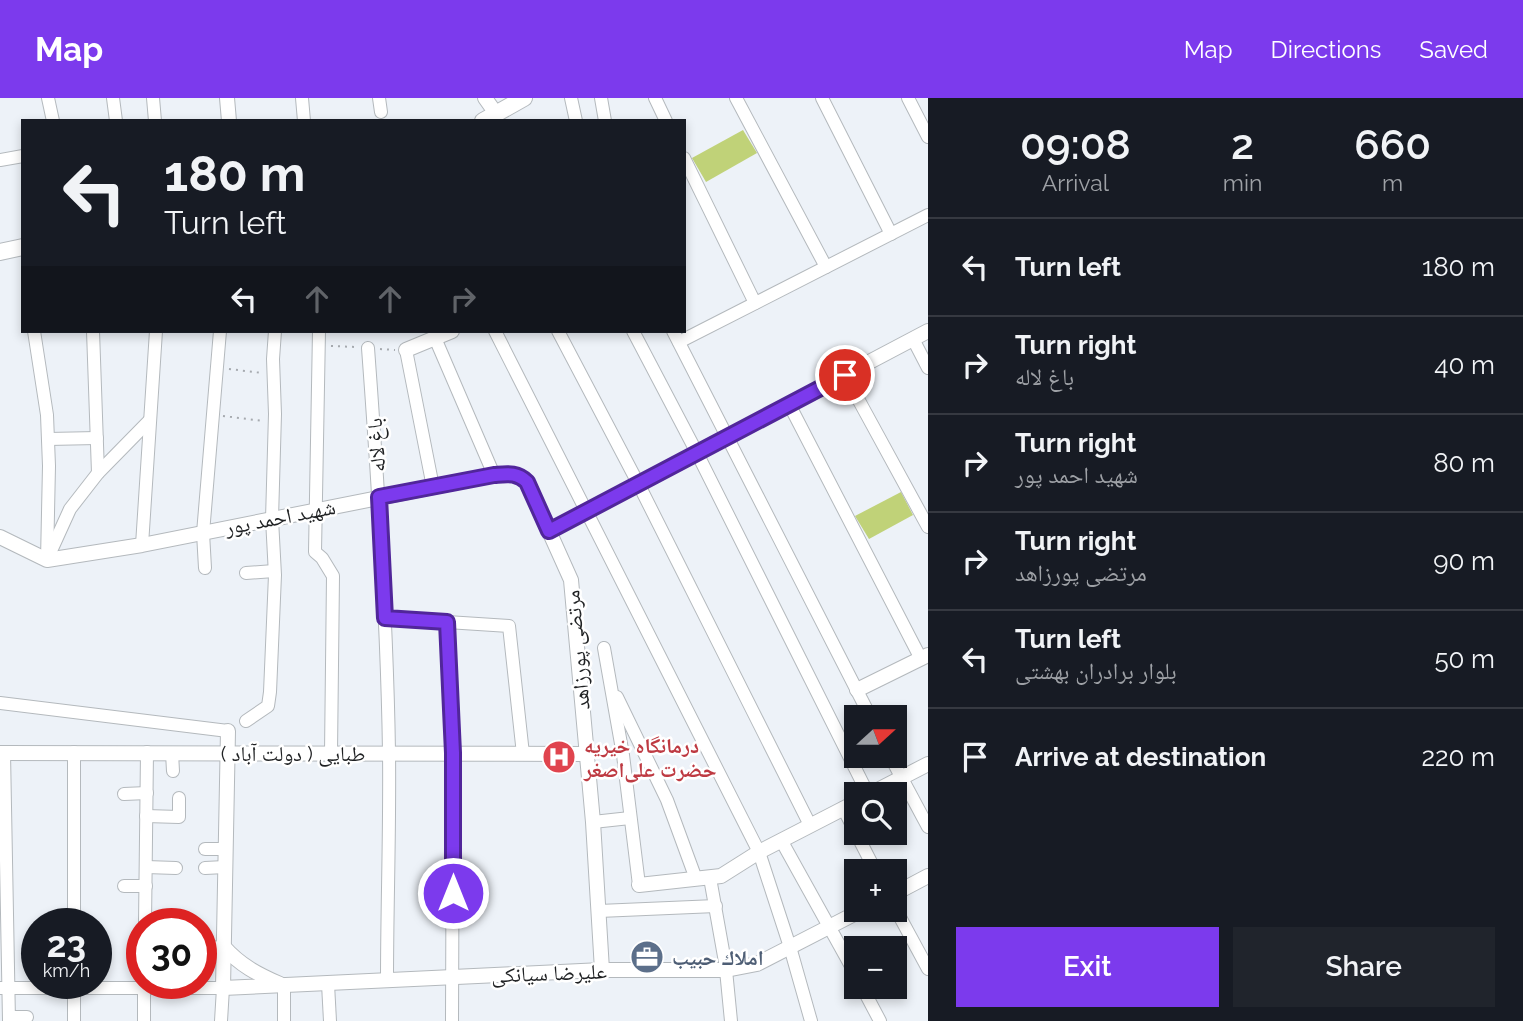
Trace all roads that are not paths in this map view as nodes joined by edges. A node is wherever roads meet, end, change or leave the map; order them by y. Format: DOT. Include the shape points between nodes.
graph roads {
  1 [pos="48,98"];
  2 [pos="113,98"];
  3 [pos="153,98"];
  4 [pos="227,98"];
  5 [pos="302,98"];
  6 [pos="379,98"];
  7 [pos="485,98"];
  8 [pos="524,98"];
  9 [pos="571,98"];
  10 [pos="601,98"];
  11 [pos="654,98"];
  12 [pos="736,98"];
  13 [pos="821,98"];
  14 [pos="908,98"];
  15 [pos="381,112"];
  16 [pos="490,118"];
  17 [pos="53,119"];
  18 [pos="116,119"];
  19 [pos="155,119"];
  20 [pos="229,119"];
  21 [pos="304,119"];
  22 [pos="576,119"];
  23 [pos="605,119"];
  24 [pos="665,119"];
  25 [pos="928,137"];
  26 [pos="21,156"];
  27 [pos="0,160"];
  28 [pos="686,162"];
  29 [pos="928,215"];
  30 [pos="891,234"];
  31 [pos="826,267"];
  32 [pos="755,303"];
  33 [pos="928,331"];
  34 [pos="34,333"];
  35 [pos="93,333"];
  36 [pos="156,333"];
  37 [pos="219,333"];
  38 [pos="275,333"];
  39 [pos="319,333"];
  40 [pos="447,333"];
  41 [pos="496,333"];
  42 [pos="559,333"];
  43 [pos="634,333"];
  44 [pos="686,333"];
  45 [pos="676,337"];
  46 [pos="435,338"];
  47 [pos="913,339"];
  48 [pos="369,348"];
  49 [pos="406,350"];
  50 [pos="928,368"];
  51 [pos="845,375"];
  52 [pos="789,404"];
  53 [pos="149,421"];
  54 [pos="729,437"];
  55 [pos="97,438"];
  56 [pos="48,439"];
  57 [pos="697,453"];
  58 [pos="98,473"];
  59 [pos="512,473"];
  60 [pos="494,475"];
  61 [pos="639,485"];
  62 [pos="433,487"];
  63 [pos="379,497"];
  64 [pos="314,510"];
  65 [pos="587,512"];
  66 [pos="272,519"];
  67 [pos="928,527"];
  68 [pos="549,531"];
  69 [pos="203,533"];
  70 [pos="0,537"];
  71 [pos="142,545"];
  72 [pos="47,560"];
  73 [pos="205,568"];
  74 [pos="274,570"];
  75 [pos="246,573"];
  76 [pos="385,618"];
  77 [pos="447,622"];
  78 [pos="604,648"];
  79 [pos="925,657"];
  80 [pos="611,684"];
  81 [pos="857,690"];
  82 [pos="0,703"];
  83 [pos="864,705"];
  84 [pos="246,721"];
  85 [pos="228,731"];
  86 [pos="2,752"];
  87 [pos="74,752"];
  88 [pos="147,752"];
  89 [pos="172,752"];
  90 [pos="227,753"];
  91 [pos="331,753"];
  92 [pos="389,753"];
  93 [pos="453,753"];
  94 [pos="523,754"];
  95 [pos="587,754"];
  96 [pos="928,764"];
  97 [pos="896,768"];
  98 [pos="173,771"];
  99 [pos="901,778"];
  100 [pos="863,782"];
  101 [pos="893,782"];
  102 [pos="147,793"];
  103 [pos="124,794"];
  104 [pos="2,798"];
  105 [pos="179,798"];
  106 [pos="844,808"];
  107 [pos="146,816"];
  108 [pos="630,818"];
  109 [pos="593,822"];
  110 [pos="810,825"];
  111 [pos="928,827"];
  112 [pos="2,834"];
  113 [pos="782,840"];
  114 [pos="205,849"];
  115 [pos="225,849"];
  116 [pos="759,852"];
  117 [pos="146,867"];
  118 [pos="176,867"];
  119 [pos="225,867"];
  120 [pos="205,868"];
  121 [pos="928,876"];
  122 [pos="703,878"];
  123 [pos="639,885"];
  124 [pos="124,886"];
  125 [pos="146,887"];
  126 [pos="907,887"];
  127 [pos="3,898"];
  128 [pos="716,906"];
  129 [pos="74,908"];
  130 [pos="145,908"];
  131 [pos="599,911"];
  132 [pos="844,919"];
  133 [pos="903,922"];
  134 [pos="830,926"];
  135 [pos="217,947"];
  136 [pos="224,947"];
  137 [pos="790,947"];
  138 [pos="844,952"];
  139 [pos="725,966"];
  140 [pos="928,969"];
  141 [pos="602,970"];
  142 [pos="453,977"];
  143 [pos="387,980"];
  144 [pos="328,984"];
  145 [pos="284,986"];
  146 [pos="4,988"];
  147 [pos="217,988"];
  148 [pos="223,988"];
  149 [pos="75,999"];
  150 [pos="144,999"];
  151 [pos="868,999"];
  152 [pos="27,1017"];
  153 [pos="9,1019"];
  154 [pos="74,1021"];
  155 [pos="144,1021"];
  156 [pos="221,1021"];
  157 [pos="284,1021"];
  158 [pos="330,1021"];
  159 [pos="452,1021"];
  160 [pos="731,1021"];
  161 [pos="811,1021"];
  162 [pos="880,1021"];
  1 -- 17 [label="street"];
  2 -- 18 [label="street"];
  3 -- 19 [label="street"];
  4 -- 20 [label="street"];
  5 -- 21 [label="street"];
  6 -- 15 [label="street"];
  7 -- 16 [label="street"];
  8 -- 16 [label="main road"];
  9 -- 22 [label="street"];
  10 -- 23 [label="street"];
  11 -- 24 [label="street"];
  12 -- 31 [label="street"];
  13 -- 30 [label="street"];
  14 -- 25 [label="street"];
  26 -- 27 [label="street"];
  28 -- 32 [label="street"];
  29 -- 30 [label="street"];
  30 -- 31 [label="street"];
  31 -- 32 [label="street"];
  32 -- 44 [label="street"];
  33 -- 47 [label="street"];
  34 -- 56 [label="street"];
  35 -- 55 [label="street"];
  36 -- 53 [label="street"];
  37 -- 69 [label="street"];
  38 -- 66 [label="street"];
  39 -- 64 [label="street"];
  40 -- 46 [label="street"];
  41 -- 65 [label="street"];
  42 -- 61 [label="street"];
  43 -- 57 [label="street"];
  45 -- 54 [label="street"];
  46 -- 49 [label="street"];
  46 -- 60 [label="street"];
  47 -- 50 [label="street"];
  47 -- 51 [label="street"];
  48 -- 63 [label="street, باغ لاله"];
  49 -- 62 [label="street"];
  51 -- 52 [label="street"];
  51 -- 67 [label="street"];
  52 -- 54 [label="street"];
  52 -- 79 [label="street"];
  53 -- 58 [label="street"];
  53 -- 71 [label="street"];
  54 -- 57 [label="street"];
  54 -- 81 [label="street"];
  55 -- 56 [label="street"];
  55 -- 58 [label="street"];
  56 -- 72 [label="street"];
  57 -- 61 [label="street"];
  57 -- 100 [label="street"];
  58 -- 72 [label="street" via="70,509"];
  59 -- 60 [label="street, شهید احمد پور"];
  59 -- 68 [label="street, مرتضی پورزاهد" via="527,482"];
  60 -- 62 [label="street, شهید احمد پور"];
  61 -- 65 [label="street"];
  61 -- 110 [label="street"];
  62 -- 63 [label="street, شهید احمد پور"];
  63 -- 64 [label="street, شهید احمد پور"];
  63 -- 76 [label="street, باغ لاله"];
  64 -- 66 [label="street, شهید احمد پور"];
  64 -- 91 [label="street" via="315,552 332,576"];
  65 -- 68 [label="street"];
  65 -- 116 [label="street"];
  66 -- 69 [label="street, شهید احمد پور"];
  66 -- 74 [label="street"];
  68 -- 95 [label="street, مرتضی پورزاهد" via="571,580"];
  69 -- 71 [label="street, شهید احمد پور"];
  69 -- 73 [label="street"];
  70 -- 72 [label="street"];
  71 -- 72 [label="street, شهید احمد پور"];
  74 -- 75 [label="street"];
  74 -- 84 [label="street" via="268,706"];
  76 -- 77 [label="street"];
  76 -- 92 [label="street, باغ لاله"];
  77 -- 93 [label="street"];
  77 -- 94 [label="street" via="509,626"];
  78 -- 80 [label="street"];
  79 -- 81 [label="street"];
  80 -- 108 [label="street"];
  80 -- 122 [label="street"];
  81 -- 83 [label="street"];
  82 -- 85 [label="street"];
  85 -- 90 [label="street"];
  86 -- 87 [label="street, طبایی ( دولت آباد )"];
  86 -- 104 [label="street"];
  87 -- 88 [label="street, طبایی ( دولت آباد )"];
  87 -- 129 [label="street"];
  88 -- 89 [label="street, طبایی ( دولت آباد )"];
  88 -- 102 [label="street"];
  89 -- 90 [label="street, طبایی ( دولت آباد )"];
  89 -- 98 [label="street"];
  90 -- 91 [label="street, طبایی ( دولت آباد )"];
  90 -- 115 [label="street"];
  91 -- 92 [label="street, طبایی ( دولت آباد )"];
  92 -- 93 [label="street, طبایی ( دولت آباد )"];
  92 -- 143 [label="street, باغ لاله"];
  93 -- 94 [label="street, طبایی ( دولت آباد )"];
  93 -- 142 [label="street"];
  94 -- 95 [label="street, طبایی ( دولت آباد )"];
  95 -- 109 [label="street, مرتضی پورزاهد"];
  96 -- 99 [label="street"];
  97 -- 99 [label="street"];
  99 -- 101 [label="street"];
  99 -- 111 [label="street"];
  102 -- 103 [label="street"];
  102 -- 107 [label="street"];
  104 -- 112 [label="street"];
  105 -- 107 [label="street" via="179,817"];
  106 -- 110 [label="street"];
  107 -- 117 [label="street"];
  108 -- 109 [label="street"];
  108 -- 123 [label="street"];
  109 -- 131 [label="street, مرتضی پورزاهد"];
  110 -- 113 [label="street"];
  112 -- 127 [label="street"];
  113 -- 116 [label="street"];
  113 -- 134 [label="street"];
  114 -- 115 [label="street"];
  115 -- 119 [label="street"];
  116 -- 122 [label="street" via="722,876"];
  116 -- 137 [label="street"];
  117 -- 118 [label="street"];
  117 -- 125 [label="street"];
  119 -- 120 [label="street"];
  119 -- 136 [label="street"];
  121 -- 126 [label="street"];
  122 -- 123 [label="street"];
  122 -- 128 [label="street"];
  124 -- 125 [label="street"];
  125 -- 130 [label="street"];
  127 -- 146 [label="street"];
  128 -- 131 [label="street"];
  128 -- 139 [label="street"];
  131 -- 141 [label="street, مرتضی پورزاهد"];
  132 -- 134 [label="street, علیرضا سیانکی"];
  133 -- 140 [label="street"];
  134 -- 137 [label="street, علیرضا سیانکی"];
  134 -- 138 [label="street"];
  135 -- 136 [label="street"];
  136 -- 145 [label="street" via="253,972"];
  136 -- 148 [label="street"];
  137 -- 139 [label="street, علیرضا سیانکی" via="757,964"];
  137 -- 161 [label="street"];
  139 -- 141 [label="street, علیرضا سیانکی"];
  139 -- 160 [label="street"];
  141 -- 142 [label="street, علیرضا سیانکی"];
  142 -- 143 [label="street, علیرضا سیانکی"];
  142 -- 159 [label="street"];
  143 -- 144 [label="street, علیرضا سیانکی"];
  144 -- 145 [label="street, علیرضا سیانکی"];
  144 -- 158 [label="street"];
  145 -- 148 [label="street, علیرضا سیانکی"];
  145 -- 157 [label="street"];
  146 -- 153 [label="street"];
  147 -- 148 [label="street"];
  148 -- 156 [label="street"];
  149 -- 154 [label="street"];
  150 -- 155 [label="street"];
  151 -- 162 [label="street"];
  152 -- 153 [label="street"];
}
